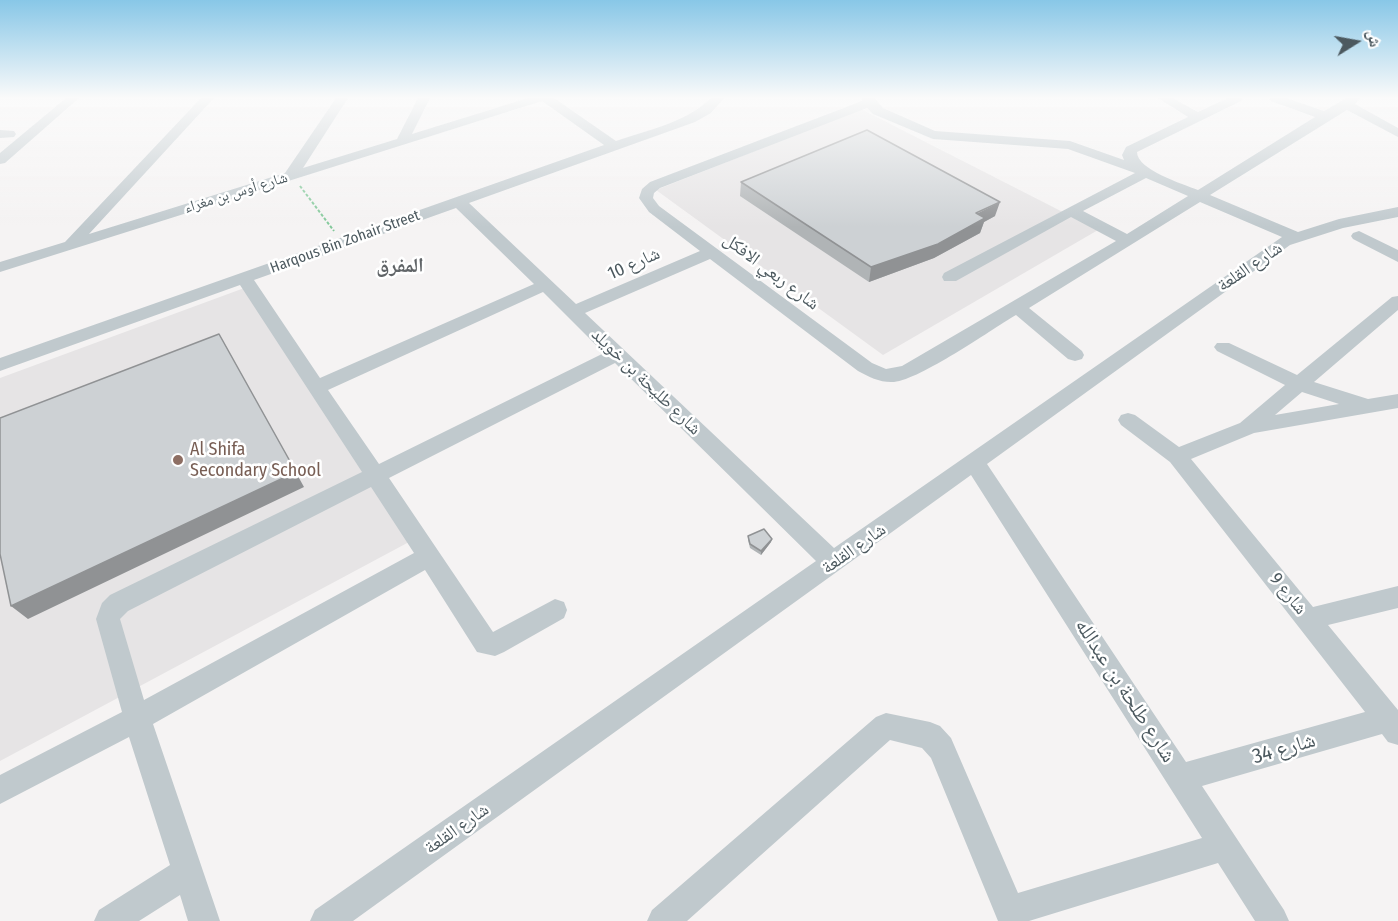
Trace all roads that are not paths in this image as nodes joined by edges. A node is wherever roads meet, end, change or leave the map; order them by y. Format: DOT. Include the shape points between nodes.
graph roads {
  1 [pos="22,141"];
  2 [pos="168,141"];
  3 [pos="314,141"];
  4 [pos="402,141"];
  5 [pos="607,141"];
  6 [pos="628,141"];
  7 [pos="765,141"];
  8 [pos="1015,141"];
  9 [pos="1150,141"];
  10 [pos="1286,141"];
  11 [pos="614,146"];
  12 [pos="0,159"];
  13 [pos="1146,173"];
  14 [pos="291,175"];
  15 [pos="1201,196"];
  16 [pos="458,201"];
  17 [pos="1071,211"];
  18 [pos="1398,212"];
  19 [pos="1359,236"];
  20 [pos="1295,237"];
  21 [pos="1128,241"];
  22 [pos="70,245"];
  23 [pos="711,252"];
  24 [pos="1398,257"];
  25 [pos="0,267"];
  26 [pos="244,278"];
  27 [pos="950,278"];
  28 [pos="545,285"];
  29 [pos="1398,301"];
  30 [pos="1017,307"];
  31 [pos="573,312"];
  32 [pos="1223,346"];
  33 [pos="617,354"];
  34 [pos="1075,356"];
  35 [pos="0,365"];
  36 [pos="1299,384"];
  37 [pos="316,387"];
  38 [pos="1398,401"];
  39 [pos="1367,406"];
  40 [pos="1128,420"];
  41 [pos="1247,428"];
  42 [pos="1177,456"];
  43 [pos="975,463"];
  44 [pos="375,475"];
  45 [pos="429,556"];
  46 [pos="834,563"];
  47 [pos="1398,597"];
  48 [pos="555,610"];
  49 [pos="1307,619"];
  50 [pos="138,718"];
  51 [pos="1393,726"];
  52 [pos="1181,778"];
  53 [pos="0,790"];
  54 [pos="1225,846"];
  55 [pos="188,872"];
  56 [pos="110,921"];
  57 [pos="204,921"];
  58 [pos="326,921"];
  59 [pos="663,921"];
  60 [pos="1273,921"];
  1 -- 12 [label="street"];
  2 -- 22 [label="street"];
  3 -- 14 [label="street"];
  4 -- 14 [label="street, شارع أوس بن مغراء"];
  5 -- 11 [label="street"];
  6 -- 11 [label="street, Harqous Bin Zohair Street"];
  7 -- 23 [label="street, شارع ربعي الافكل" via="655,185 646,195 654,209"];
  8 -- 13 [label="street" via="1070,145"];
  9 -- 13 [label="street" via="1131,150 1129,155"];
  10 -- 15 [label="street, شارع ربعي الافكل"];
  11 -- 16 [label="street, Harqous Bin Zohair Street"];
  13 -- 15 [label="street"];
  13 -- 17 [label="street"];
  14 -- 22 [label="street, شارع أوس بن مغراء"];
  15 -- 20 [label="street"];
  15 -- 21 [label="street, شارع ربعي الافكل"];
  16 -- 26 [label="street, Harqous Bin Zohair Street"];
  16 -- 28 [label="street, شارع طليحة بن خويلد"];
  17 -- 21 [label="street"];
  17 -- 27 [label="street"];
  18 -- 20 [label="street, شارع القلعة"];
  19 -- 24 [label="street"];
  20 -- 43 [label="street, شارع القلعة" via="1162,327"];
  21 -- 30 [label="street, شارع ربعي الافكل"];
  22 -- 25 [label="street, شارع أوس بن مغراء"];
  23 -- 30 [label="street, شارع ربعي الافكل" via="865,367 884,376 900,375"];
  23 -- 31 [label="street, شارع 10"];
  26 -- 35 [label="street, Harqous Bin Zohair Street"];
  26 -- 37 [label="street"];
  28 -- 31 [label="street, شارع طليحة بن خويلد"];
  28 -- 37 [label="street"];
  29 -- 36 [label="street"];
  30 -- 34 [label="street"];
  31 -- 33 [label="street, شارع طليحة بن خويلد"];
  32 -- 36 [label="street"];
  33 -- 44 [label="street"];
  33 -- 46 [label="street, شارع طليحة بن خويلد"];
  36 -- 39 [label="street"];
  36 -- 41 [label="street"];
  37 -- 44 [label="street"];
  38 -- 39 [label="street"];
  39 -- 41 [label="street"];
  40 -- 42 [label="street, شارع 9"];
  41 -- 42 [label="street"];
  42 -- 49 [label="street, شارع 9"];
  43 -- 46 [label="street, شارع القلعة"];
  43 -- 52 [label="street, شارع طلحة بن عبدالله"];
  44 -- 45 [label="street"];
  44 -- 50 [label="street" via="119,603 111,611 108,619"];
  45 -- 48 [label="street" via="486,644 495,644"];
  45 -- 50 [label="street"];
  46 -- 58 [label="street, شارع القلعة"];
  47 -- 49 [label="street"];
  49 -- 51 [label="street, شارع 9"];
  50 -- 53 [label="street"];
  50 -- 55 [label="street"];
  51 -- 52 [label="street, شارع 34"];
  52 -- 54 [label="street, شارع طلحة بن عبدالله"];
  54 -- 59 [label="street" via="1010,911 941,748 930,736 886,726"];
  54 -- 60 [label="street, شارع طلحة بن عبدالله"];
  55 -- 56 [label="street"];
  55 -- 57 [label="street"];
}
